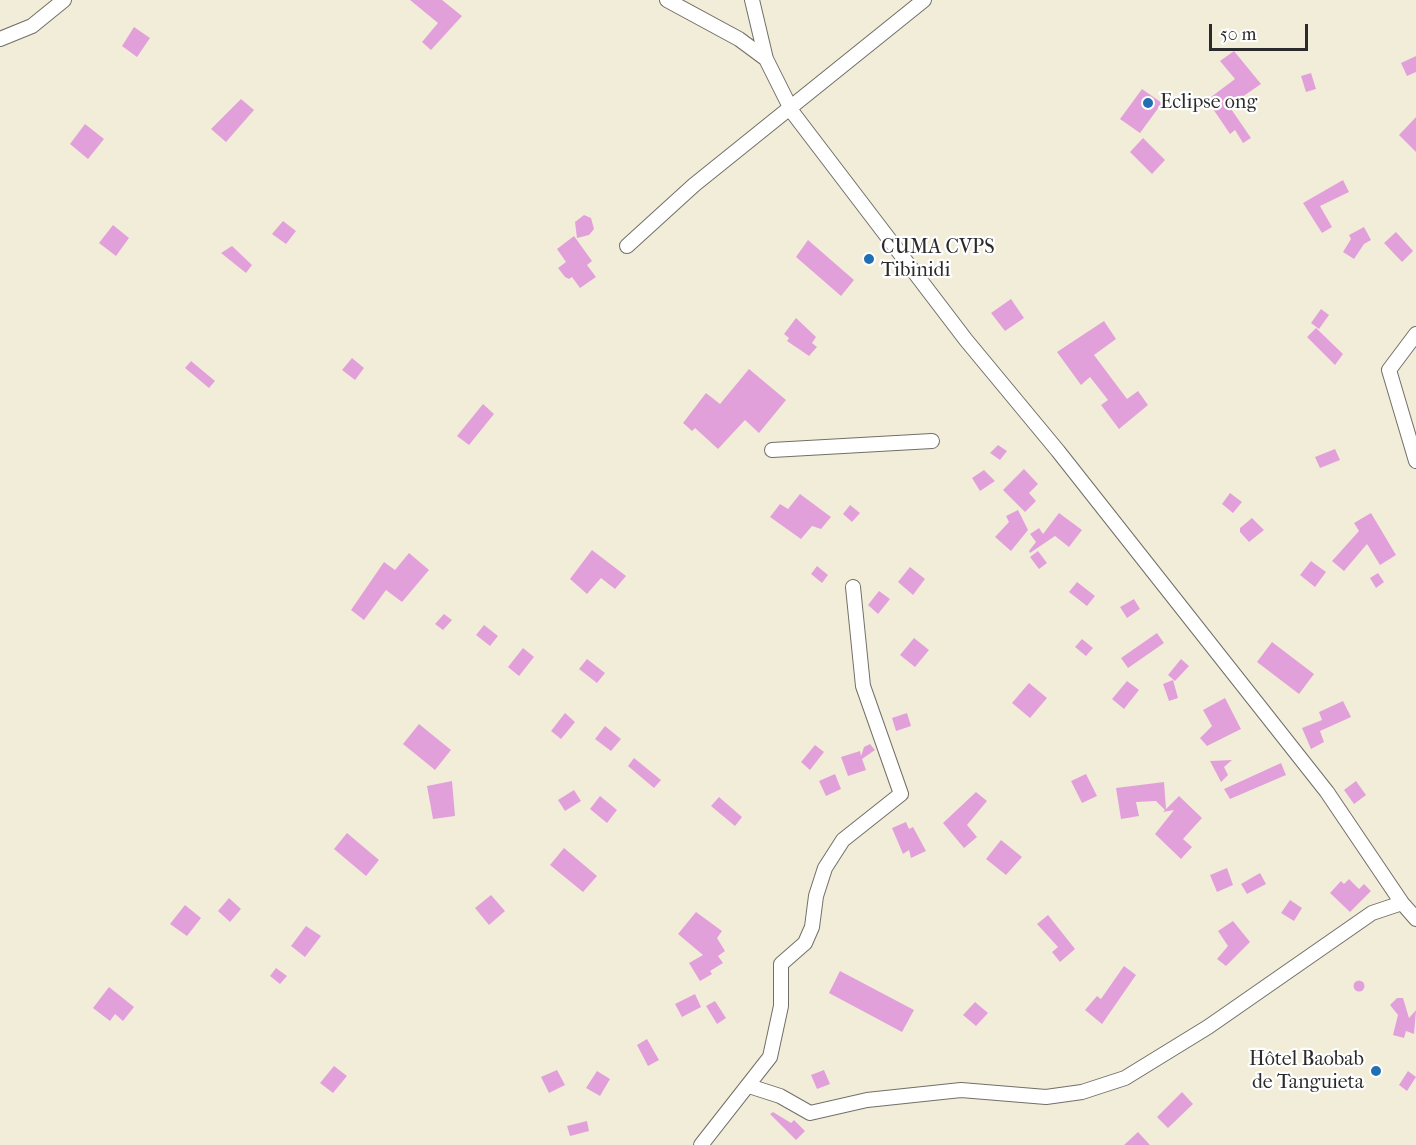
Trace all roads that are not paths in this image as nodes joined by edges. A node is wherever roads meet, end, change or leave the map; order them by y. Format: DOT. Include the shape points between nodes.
graph roads {
  1 [pos="64,0"];
  2 [pos="667,0"];
  3 [pos="752,0"];
  4 [pos="924,0"];
  5 [pos="0,39"];
  6 [pos="766,59"];
  7 [pos="790,108"];
  8 [pos="627,246"];
  9 [pos="1416,334"];
  10 [pos="932,441"];
  11 [pos="772,450"];
  12 [pos="1416,461"];
  13 [pos="853,587"];
  14 [pos="1402,903"];
  15 [pos="1416,919"];
  16 [pos="749,1086"];
  17 [pos="701,1145"];
  1 -- 5 [label="street" via="32,26"];
  2 -- 6 [label="street" via="739,39"];
  3 -- 6 [label="street"];
  4 -- 7 [label="street"];
  6 -- 7 [label="street"];
  7 -- 8 [label="street" via="694,185"];
  7 -- 14 [label="street" via="966,340 1327,792"];
  9 -- 12 [label="street" via="1389,370"];
  10 -- 11 [label="street"];
  13 -- 16 [label="street" via="863,686 901,794 843,840 825,868 805,943 781,964 781,1006 770,1057"];
  14 -- 15 [label="street"];
  14 -- 16 [label="street" via="1372,913 1125,1078 1082,1092 1046,1097 961,1090 867,1100 810,1113 780,1096"];
  16 -- 17 [label="street"];
}
